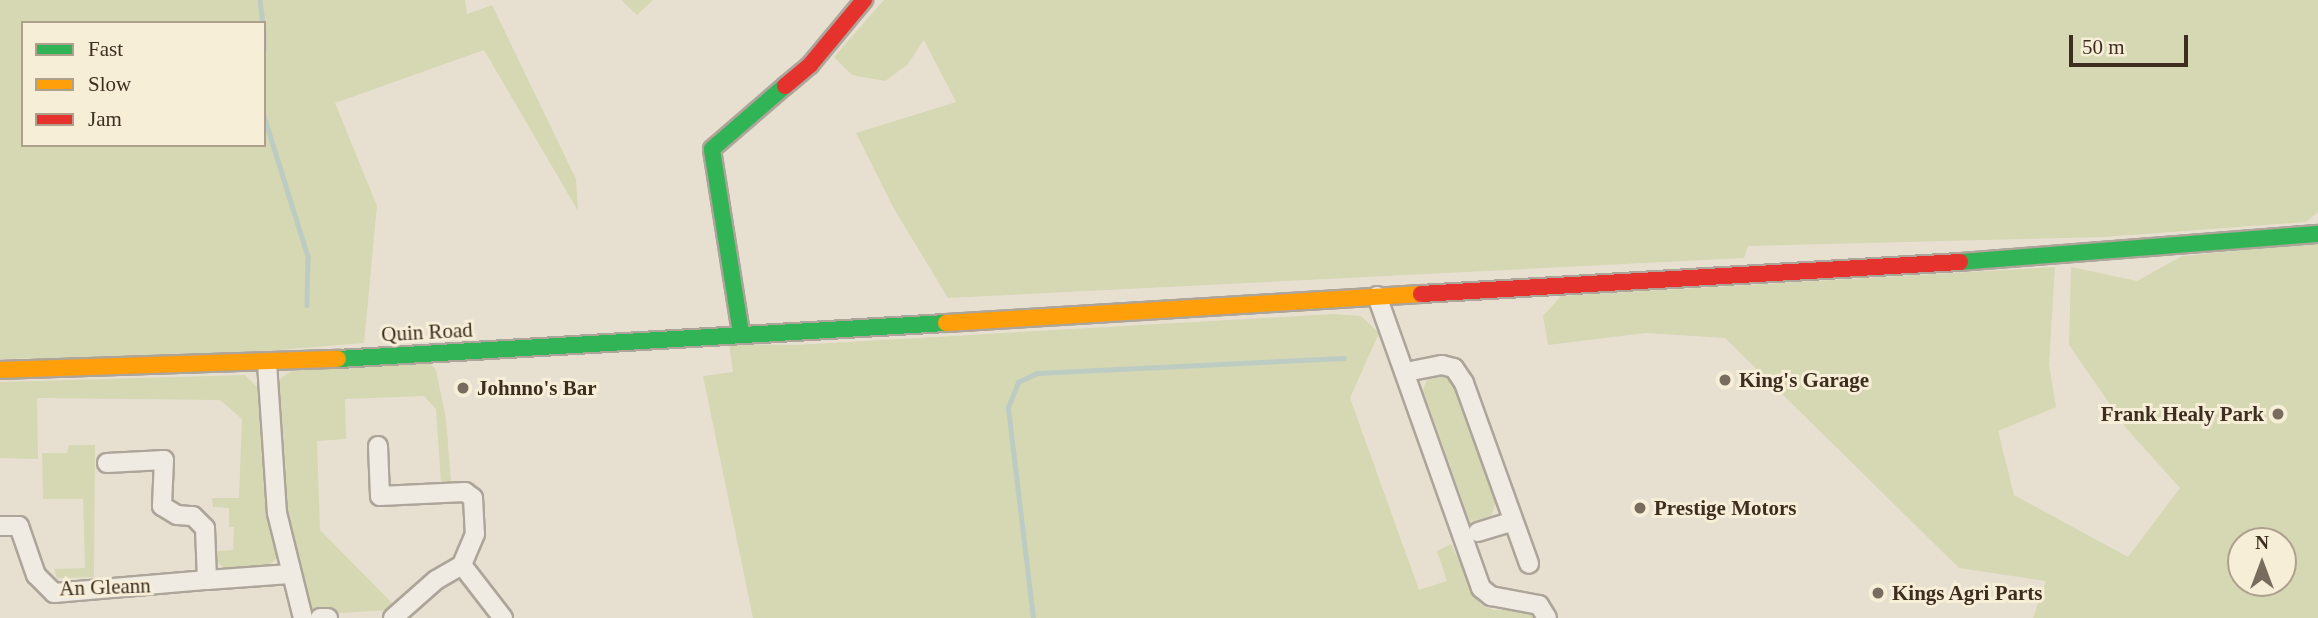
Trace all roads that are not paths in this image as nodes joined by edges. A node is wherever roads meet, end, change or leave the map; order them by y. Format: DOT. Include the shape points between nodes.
graph roads {
  1 [pos="864,0"];
  2 [pos="2318,234"];
  3 [pos="1377,296"];
  4 [pos="741,334"];
  5 [pos="267,363"];
  6 [pos="0,370"];
  7 [pos="1406,372"];
  8 [pos="378,446"];
  9 [pos="107,463"];
  10 [pos="1513,521"];
  11 [pos="0,526"];
  12 [pos="1478,532"];
  13 [pos="1529,564"];
  14 [pos="462,565"];
  15 [pos="290,574"];
  16 [pos="207,580"];
  17 [pos="303,618"];
  18 [pos="320,618"];
  19 [pos="327,618"];
  20 [pos="393,618"];
  21 [pos="503,618"];
  22 [pos="1547,618"];
  1 -- 4 [label="main road" via="810,65 712,149"];
  2 -- 3 [label="main road, Quin Road" via="2134,252"];
  3 -- 4 [label="main road, Quin Road"];
  3 -- 7 [label="street"];
  4 -- 5 [label="main road, Quin Road"];
  5 -- 6 [label="main road, Quin Road"];
  5 -- 15 [label="street" via="277,513"];
  7 -- 10 [label="street" via="1427,366 1454,368 1464,383"];
  7 -- 22 [label="street" via="1481,588 1491,596 1539,605"];
  8 -- 14 [label="street" via="380,496 465,492 473,498 475,534"];
  9 -- 16 [label="street" via="163,460 162,506 177,515 193,516 205,528"];
  10 -- 12 [label="street"];
  10 -- 13 [label="street"];
  11 -- 16 [label="street, An Gleann" via="19,526 36,575 54,593"];
  14 -- 20 [label="street" via="436,580"];
  14 -- 21 [label="street"];
  15 -- 16 [label="street, An Gleann"];
  15 -- 17 [label="street"];
  18 -- 19 [label="street"];
}
